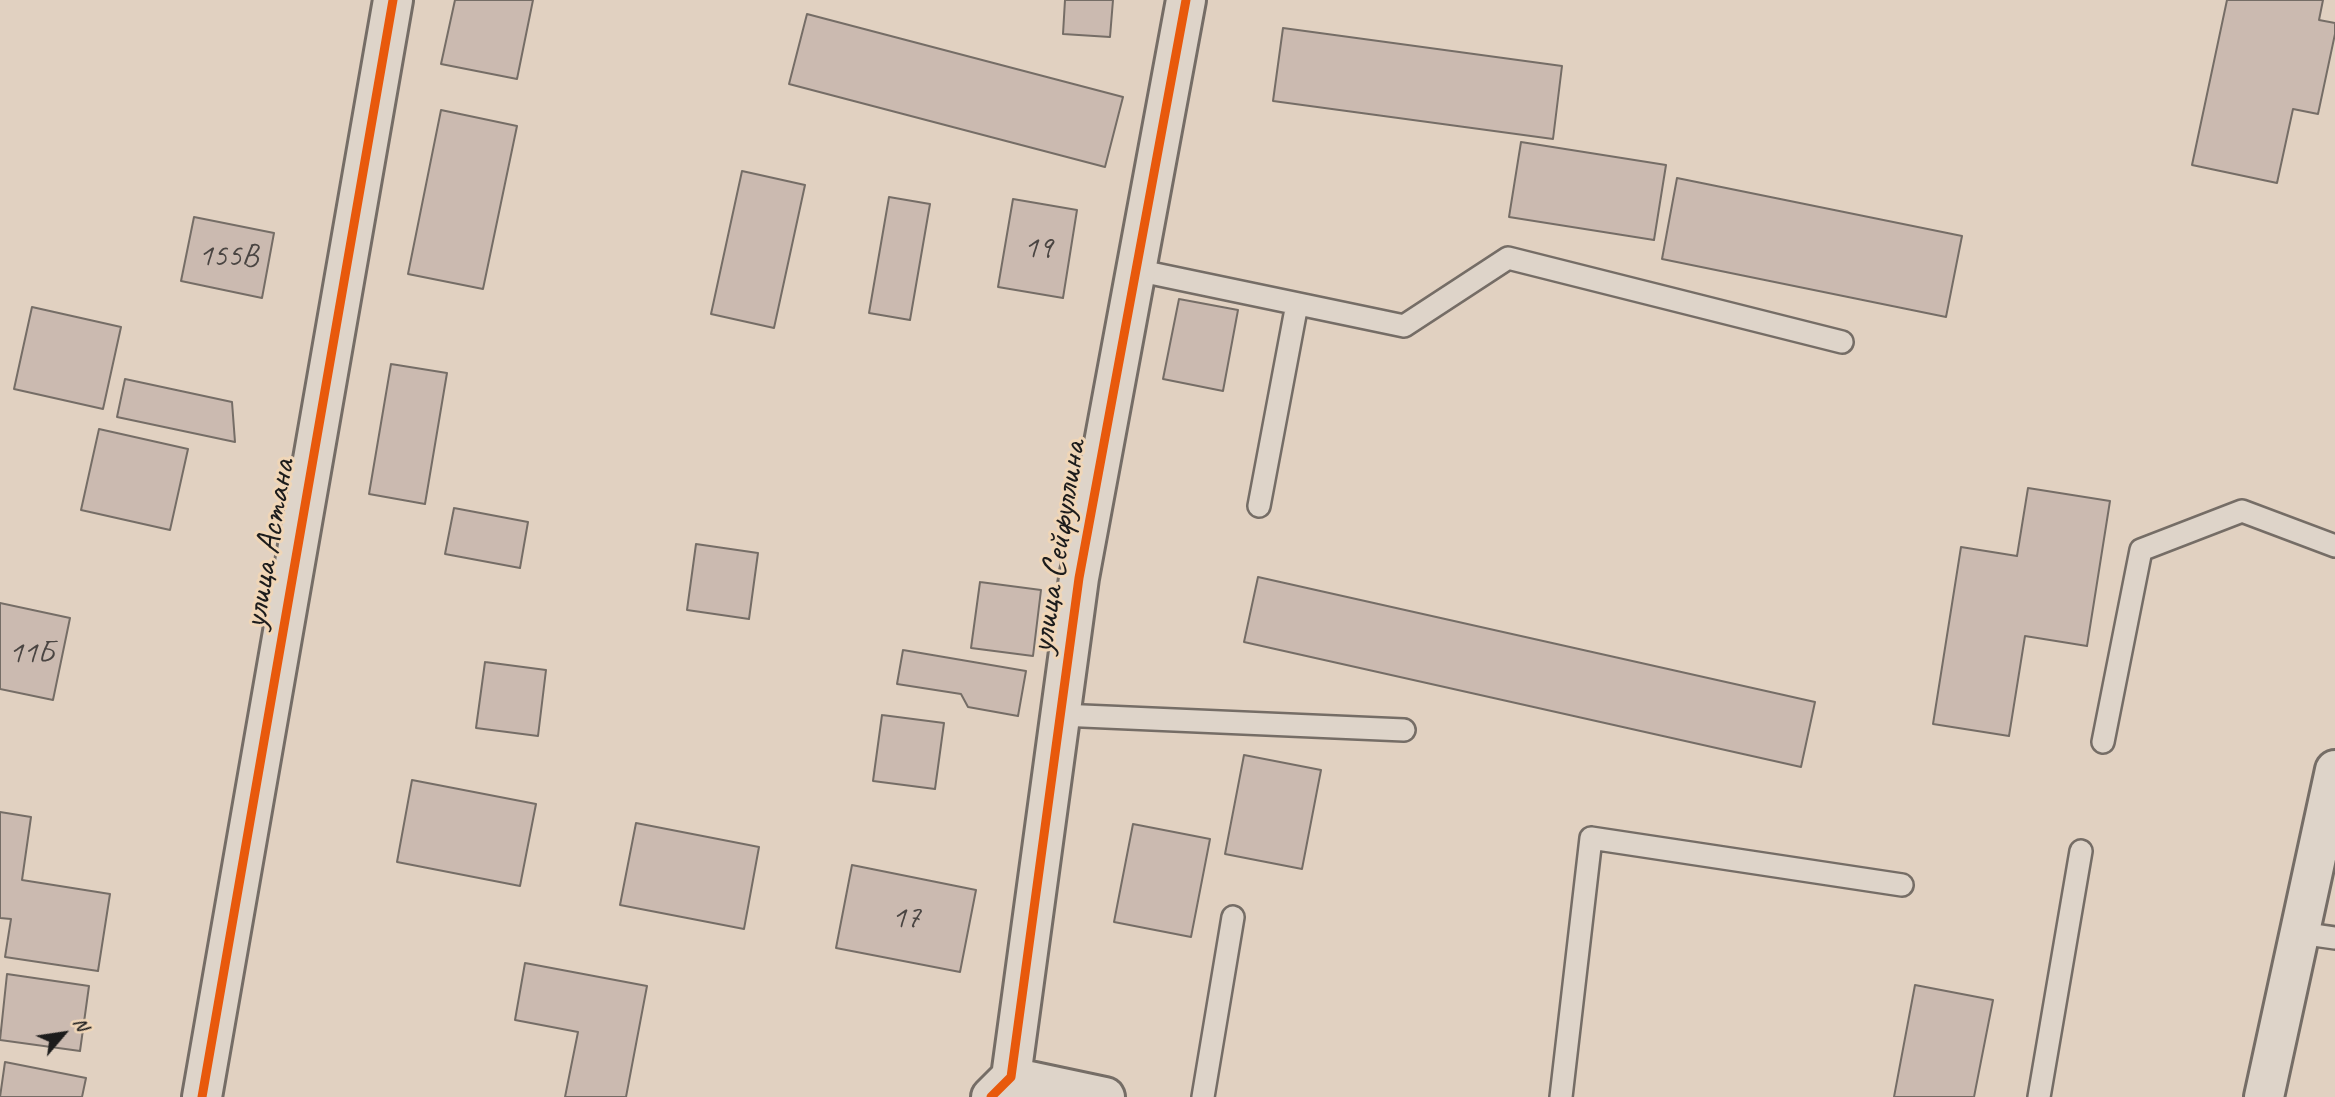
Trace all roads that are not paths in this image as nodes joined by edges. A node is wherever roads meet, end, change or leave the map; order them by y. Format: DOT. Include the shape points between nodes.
graph roads {
  1 [pos="393,0"];
  2 [pos="1186,0"];
  3 [pos="1136,270"];
  4 [pos="1297,304"];
  5 [pos="1842,342"];
  6 [pos="1259,506"];
  7 [pos="2335,546"];
  8 [pos="1060,715"];
  9 [pos="1404,730"];
  10 [pos="2103,742"];
  11 [pos="2335,770"];
  12 [pos="2081,851"];
  13 [pos="1902,885"];
  14 [pos="1233,917"];
  15 [pos="2317,935"];
  16 [pos="1001,1087"];
  17 [pos="202,1097"];
  18 [pos="1105,1097"];
  19 [pos="1203,1097"];
  20 [pos="1561,1097"];
  21 [pos="2039,1097"];
  22 [pos="2264,1097"];
  1 -- 17 [label="street, улица Астана"];
  2 -- 3 [label="street, улица Сейфуллина"];
  3 -- 4 [label="lane"];
  3 -- 8 [label="street, улица Сейфуллина" via="1079,578"];
  4 -- 5 [label="lane" via="1404,326 1508,258"];
  4 -- 6 [label="lane"];
  7 -- 10 [label="lane" via="2242,511 2141,550"];
  8 -- 9 [label="lane"];
  8 -- 16 [label="street, улица Сейфуллина"];
  11 -- 15 [label="street"];
  12 -- 21 [label="lane"];
  13 -- 20 [label="lane" via="1591,838"];
  14 -- 19 [label="lane"];
  15 -- 22 [label="street"];
  16 -- 18 [label="street"];
}
